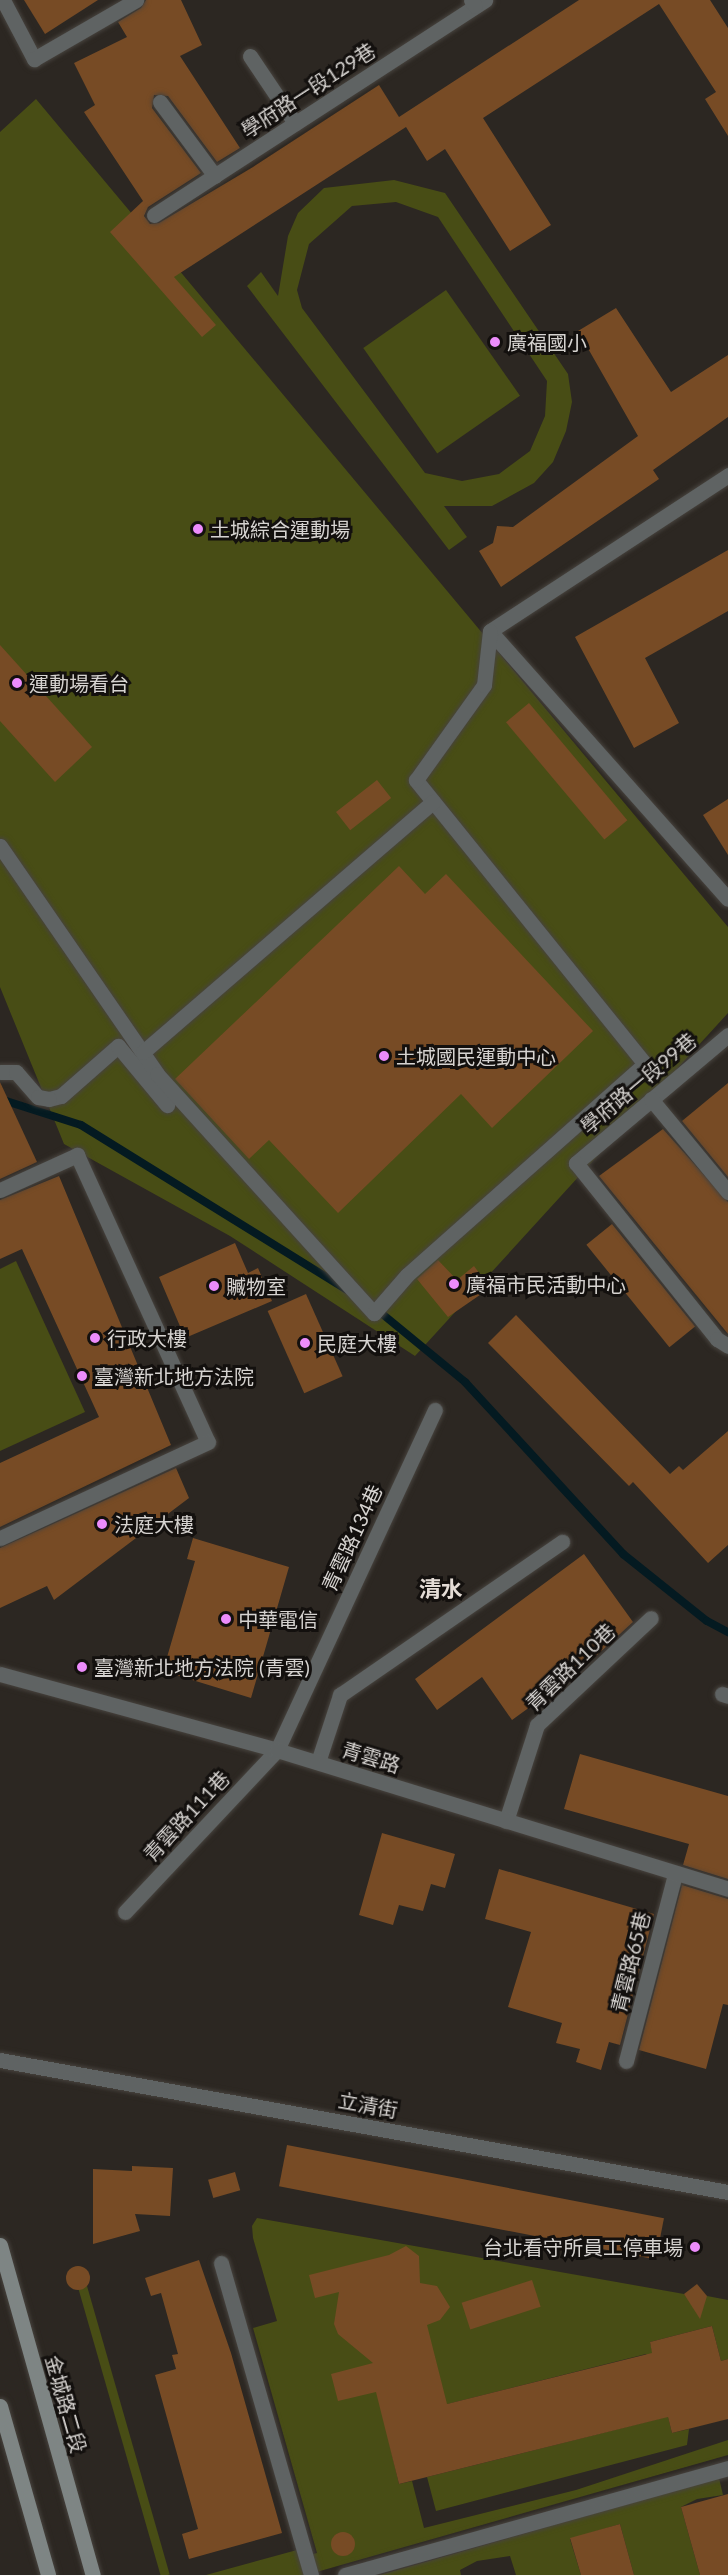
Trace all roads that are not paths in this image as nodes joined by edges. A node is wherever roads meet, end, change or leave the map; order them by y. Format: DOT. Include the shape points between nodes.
graph roads {
  1 [pos="3,0"];
  2 [pos="136,0"];
  3 [pos="477,2"];
  4 [pos="250,56"];
  5 [pos="160,102"];
  6 [pos="295,123"];
  7 [pos="215,176"];
  8 [pos="154,215"];
  9 [pos="728,476"];
  10 [pos="490,631"];
  11 [pos="433,802"];
  12 [pos="0,846"];
  13 [pos="728,898"];
  14 [pos="728,1035"];
  15 [pos="142,1052"];
  16 [pos="0,1072"];
  17 [pos="651,1099"];
  18 [pos="168,1105"];
  19 [pos="0,1190"];
  20 [pos="728,1192"];
  21 [pos="728,1346"];
  22 [pos="435,1410"];
  23 [pos="0,1538"];
  24 [pos="562,1542"];
  25 [pos="651,1618"];
  26 [pos="0,1674"];
  27 [pos="277,1750"];
  28 [pos="318,1762"];
  29 [pos="506,1821"];
  30 [pos="675,1874"];
  31 [pos="728,1888"];
  32 [pos="125,1911"];
  33 [pos="0,2060"];
  34 [pos="626,2061"];
  35 [pos="728,2192"];
  36 [pos="0,2245"];
  37 [pos="221,2263"];
  38 [pos="0,2406"];
  39 [pos="728,2468"];
  40 [pos="48,2575"];
  41 [pos="93,2575"];
  42 [pos="311,2575"];
  43 [pos="345,2575"];
  1 -- 2 [label="street" via="34,59"];
  3 -- 6 [label="street, 學府路一段129巷"];
  4 -- 6 [label="street"];
  5 -- 7 [label="street"];
  6 -- 7 [label="street, 學府路一段129巷"];
  7 -- 8 [label="street, 學府路一段129巷"];
  9 -- 10 [label="street"];
  10 -- 11 [label="street" via="484,685 416,780"];
  10 -- 13 [label="street"];
  11 -- 15 [label="street"];
  11 -- 15 [label="street" via="645,1064 407,1275 374,1313"];
  12 -- 15 [label="street"];
  14 -- 17 [label="street, 學府路一段99巷"];
  16 -- 18 [label="street" via="16,1072 38,1098 49,1099 61,1096 118,1046"];
  17 -- 20 [label="street"];
  17 -- 21 [label="street, 學府路一段99巷" via="576,1163 717,1339"];
  19 -- 23 [label="street" via="77,1155 208,1442"];
  22 -- 27 [label="street, 青雲路134巷"];
  24 -- 28 [label="street" via="340,1695"];
  25 -- 29 [label="street, 青雲路110巷" via="537,1725"];
  26 -- 27 [label="street, 青雲路"];
  27 -- 28 [label="street, 青雲路"];
  27 -- 32 [label="street, 青雲路111巷"];
  28 -- 29 [label="street, 青雲路"];
  29 -- 30 [label="street, 青雲路"];
  30 -- 31 [label="street, 青雲路"];
  30 -- 34 [label="street, 青雲路65巷"];
  33 -- 35 [label="street, 立清街"];
  36 -- 41 [label="main road, 金城路二段"];
  37 -- 42 [label="street"];
  38 -- 40 [label="main road"];
  39 -- 43 [label="street"];
}
